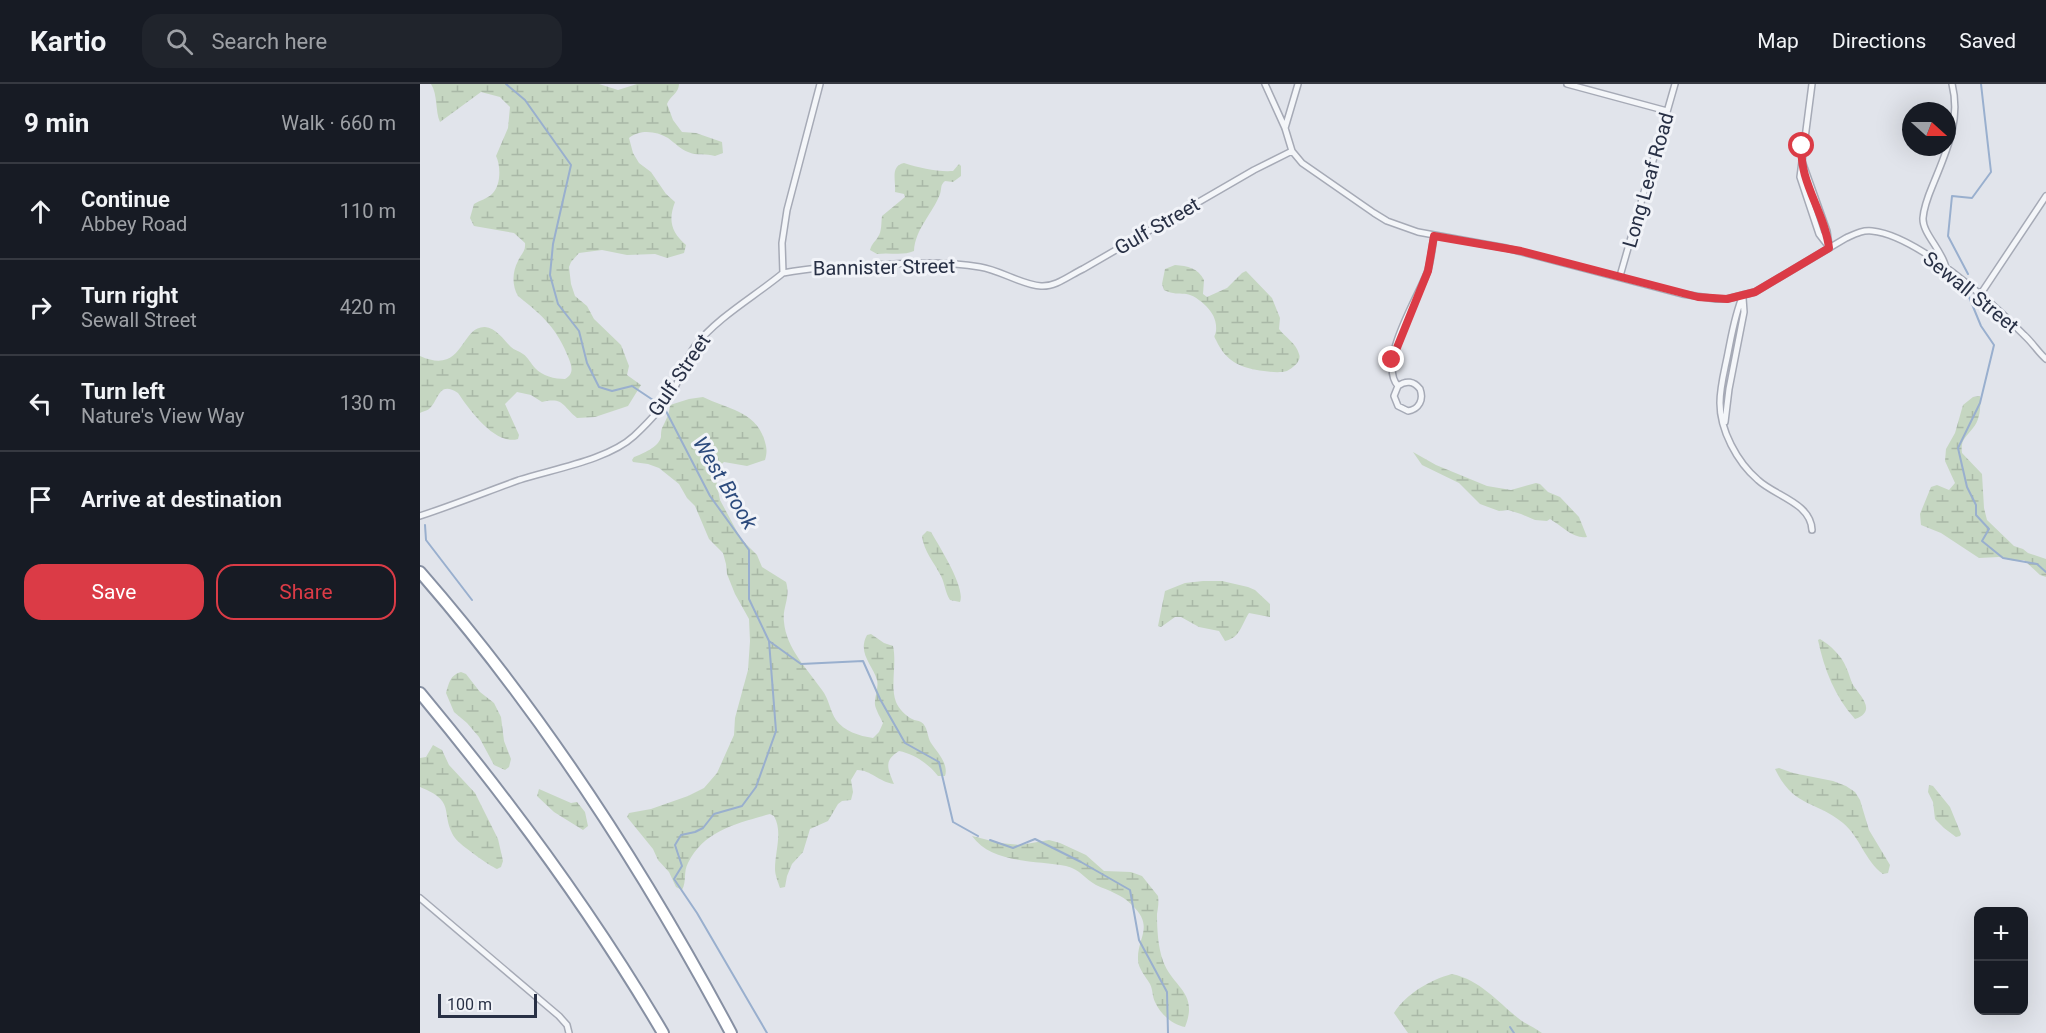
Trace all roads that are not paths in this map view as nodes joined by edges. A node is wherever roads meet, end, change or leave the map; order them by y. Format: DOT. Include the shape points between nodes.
graph roads {
  1 [pos="819,84"];
  2 [pos="1265,84"];
  3 [pos="1298,84"];
  4 [pos="1567,84"];
  5 [pos="1675,84"];
  6 [pos="1812,84"];
  7 [pos="1953,84"];
  8 [pos="1667,111"];
  9 [pos="1285,128"];
  10 [pos="1292,151"];
  11 [pos="2046,196"];
  12 [pos="1434,236"];
  13 [pos="1829,248"];
  14 [pos="1946,268"];
  15 [pos="783,273"];
  16 [pos="1620,276"];
  17 [pos="1020,279"];
  18 [pos="1980,295"];
  19 [pos="1743,296"];
  20 [pos="2046,359"];
  21 [pos="1398,386"];
  22 [pos="420,516"];
  23 [pos="1812,530"];
  24 [pos="420,572"];
  25 [pos="420,693"];
  26 [pos="420,898"];
  27 [pos="569,1033"];
  28 [pos="663,1033"];
  29 [pos="731,1033"];
  1 -- 15 [label="street" via="786,210"];
  2 -- 9 [label="street"];
  3 -- 9 [label="street"];
  4 -- 8 [label="street"];
  5 -- 8 [label="street, Long Leaf Road"];
  6 -- 13 [label="street" via="1802,156"];
  7 -- 14 [label="street" via="1957,114 1925,203 1923,221"];
  8 -- 16 [label="street, Long Leaf Road"];
  9 -- 10 [label="street"];
  10 -- 12 [label="street, Sewall Street" via="1302,163 1374,213 1407,229"];
  10 -- 17 [label="street, Gulf Street" via="1057,283 1040,286"];
  11 -- 18 [label="street"];
  12 -- 16 [label="street, Sewall Street" via="1506,248"];
  12 -- 21 [label="street" via="1428,271 1394,352 1392,371"];
  13 -- 14 [label="street, Sewall Street" via="1858,232 1875,231 1914,247"];
  13 -- 19 [label="street, Sewall Street"];
  14 -- 18 [label="street, Sewall Street"];
  15 -- 17 [label="street, Bannister Street" via="918,263 983,267"];
  15 -- 22 [label="street, Gulf Street" via="702,338 667,401 633,437 585,460"];
  16 -- 19 [label="street, Sewall Street" via="1698,297"];
  18 -- 20 [label="street, Sewall Street"];
  19 -- 23 [label="street" via="1744,312 1725,424 1734,448 1750,472 1802,509"];
  21 -- 21 [label="street" via="1394,396 1398,406 1408,411 1418,406 1422,396 1418,386 1408,382"];
  24 -- 29 [label="highway" via="494,663 579,780 653,895"];
  25 -- 28 [label="highway" via="536,839"];
  26 -- 27 [label="street" via="559,1016"];
}
